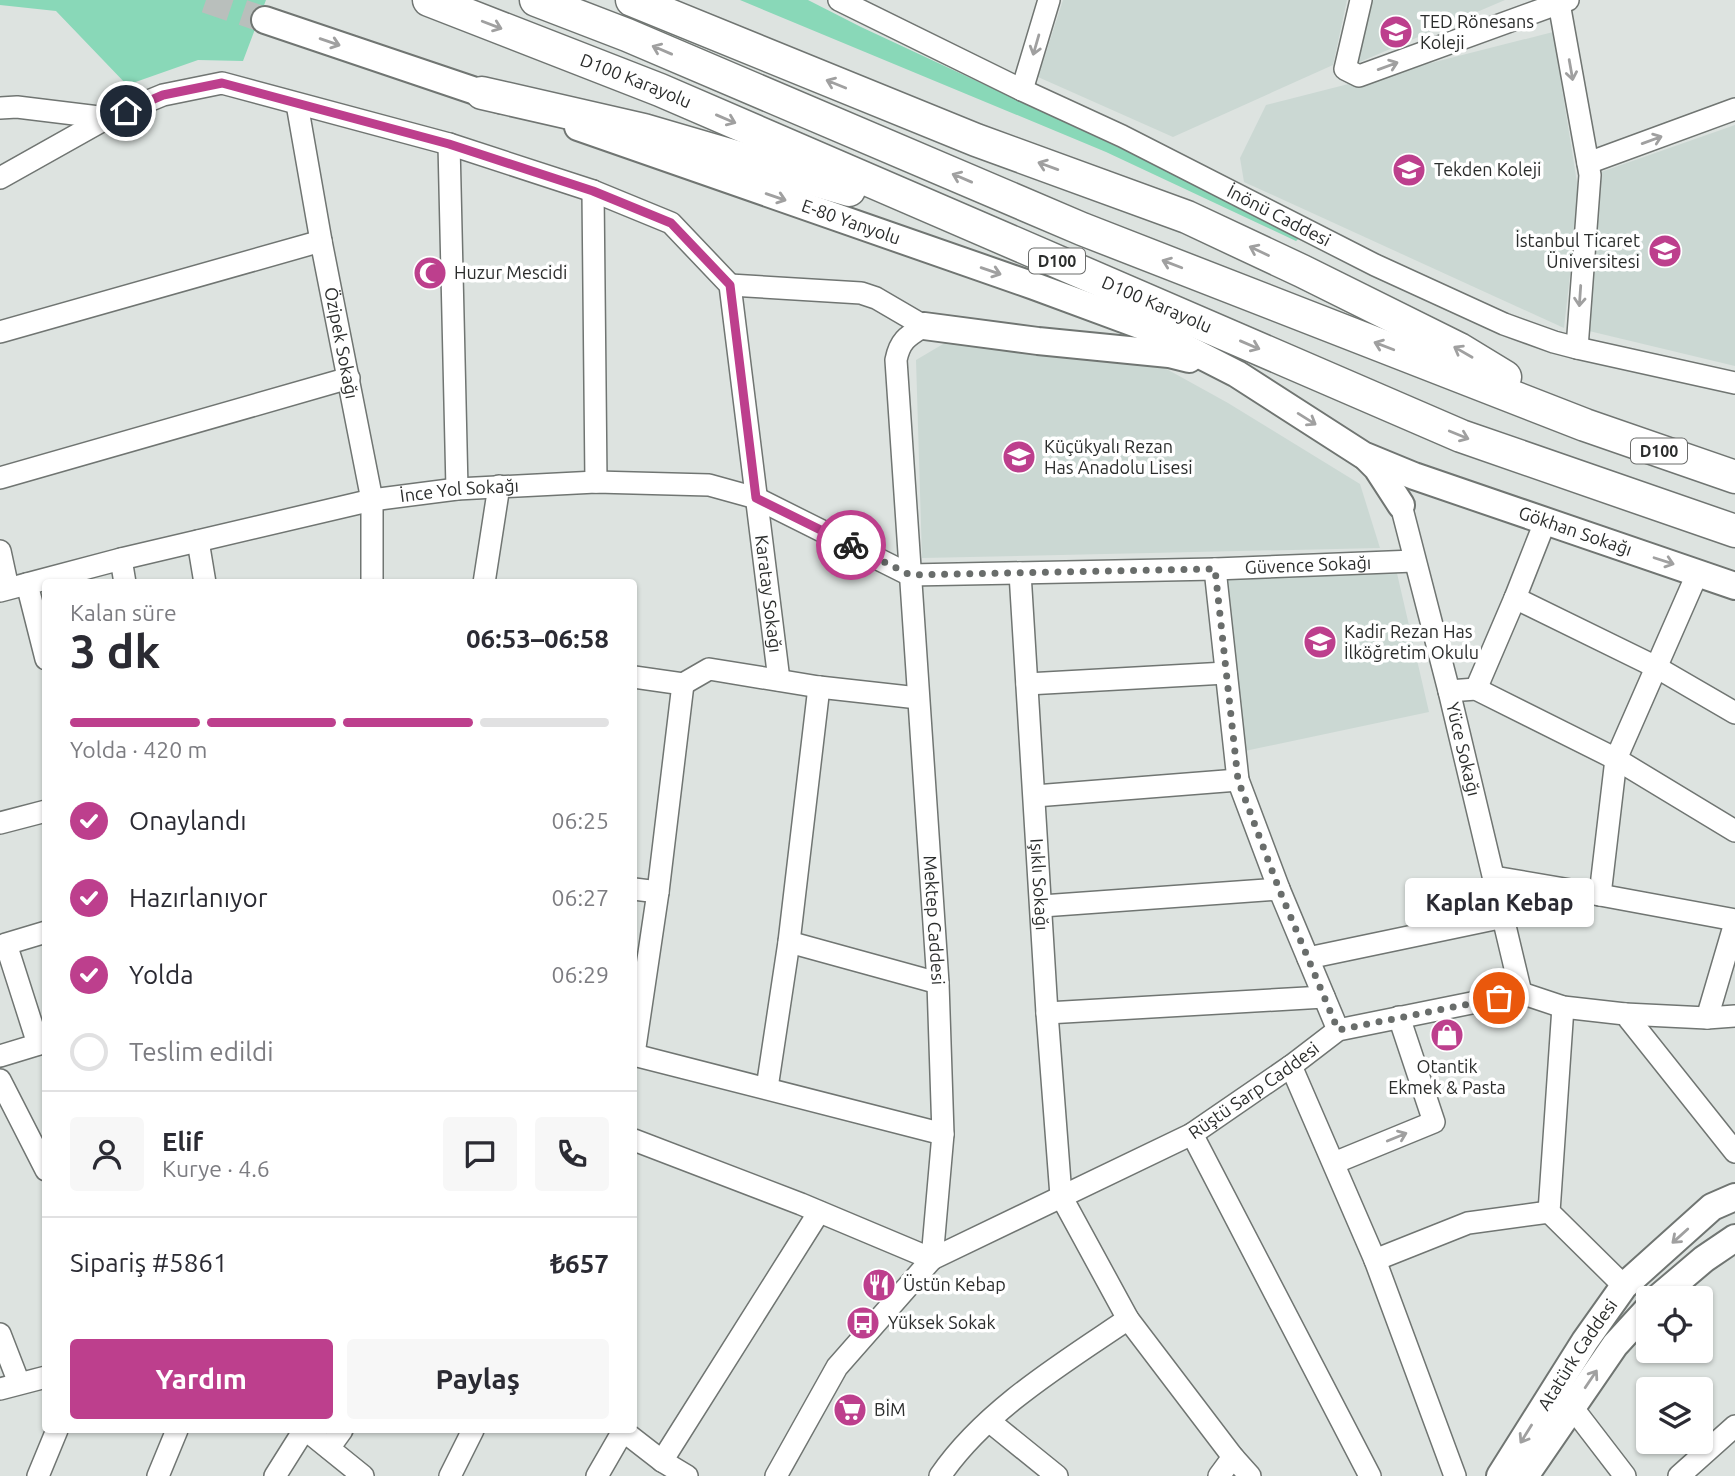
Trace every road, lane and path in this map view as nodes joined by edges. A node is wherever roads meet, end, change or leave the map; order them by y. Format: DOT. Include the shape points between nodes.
graph roads {
  1 [pos="429,0"];
  2 [pos="536,0"];
  3 [pos="557,0"];
  4 [pos="632,0"];
  5 [pos="839,0"];
  6 [pos="1049,0"];
  7 [pos="1361,0"];
  8 [pos="1564,2"];
  9 [pos="265,20"];
  10 [pos="627,35"];
  11 [pos="1023,90"];
  12 [pos="482,93"];
  13 [pos="297,104"];
  14 [pos="0,108"];
  15 [pos="1735,109"];
  16 [pos="107,118"];
  17 [pos="449,144"];
  18 [pos="1588,163"];
  19 [pos="0,178"];
  20 [pos="593,191"];
  21 [pos="987,231"];
  22 [pos="321,241"];
  23 [pos="730,285"];
  24 [pos="1034,286"];
  25 [pos="924,326"];
  26 [pos="0,332"];
  27 [pos="1088,347"];
  28 [pos="1577,348"];
  29 [pos="1226,369"];
  30 [pos="349,378"];
  31 [pos="1735,383"];
  32 [pos="1585,425"];
  33 [pos="1363,455"];
  34 [pos="1414,476"];
  35 [pos="1734,477"];
  36 [pos="0,478"];
  37 [pos="596,482"];
  38 [pos="499,486"];
  39 [pos="457,489"];
  40 [pos="756,498"];
  41 [pos="372,500"];
  42 [pos="1401,505"];
  43 [pos="1545,522"];
  44 [pos="1735,533"];
  45 [pos="198,541"];
  46 [pos="0,551"];
  47 [pos="121,559"];
  48 [pos="1414,561"];
  49 [pos="1215,569"];
  50 [pos="1698,572"];
  51 [pos="1020,573"];
  52 [pos="910,575"];
  53 [pos="46,579"];
  54 [pos="124,579"];
  55 [pos="204,579"];
  56 [pos="372,579"];
  57 [pos="485,579"];
  58 [pos="42,580"];
  59 [pos="1735,586"];
  60 [pos="12,588"];
  61 [pos="1515,598"];
  62 [pos="42,651"];
  63 [pos="1656,667"];
  64 [pos="1226,673"];
  65 [pos="637,677"];
  66 [pos="779,680"];
  67 [pos="682,684"];
  68 [pos="1027,684"];
  69 [pos="819,687"];
  70 [pos="1476,689"];
  71 [pos="1449,691"];
  72 [pos="918,698"];
  73 [pos="1735,713"];
  74 [pos="1616,759"];
  75 [pos="1238,780"];
  76 [pos="1035,796"];
  77 [pos="42,812"];
  78 [pos="0,823"];
  79 [pos="1735,831"];
  80 [pos="1494,877"];
  81 [pos="637,889"];
  82 [pos="1279,889"];
  83 [pos="658,892"];
  84 [pos="1600,895"];
  85 [pos="1042,906"];
  86 [pos="1504,917"];
  87 [pos="1735,922"];
  88 [pos="42,933"];
  89 [pos="789,942"];
  90 [pos="1308,958"];
  91 [pos="938,983"];
  92 [pos="1521,993"];
  93 [pos="1324,998"];
  94 [pos="1563,1007"];
  95 [pos="1047,1013"];
  96 [pos="1625,1014"];
  97 [pos="1735,1016"];
  98 [pos="1399,1017"];
  99 [pos="1707,1018"];
  100 [pos="1338,1030"];
  101 [pos="637,1035"];
  102 [pos="42,1043"];
  103 [pos="0,1056"];
  104 [pos="637,1056"];
  105 [pos="1292,1066"];
  106 [pos="0,1080"];
  107 [pos="766,1088"];
  108 [pos="943,1134"];
  109 [pos="1192,1134"];
  110 [pos="637,1141"];
  111 [pos="1735,1152"];
  112 [pos="42,1162"];
  113 [pos="1334,1163"];
  114 [pos="1062,1196"];
  115 [pos="1735,1197"];
  116 [pos="819,1212"];
  117 [pos="1549,1212"];
  118 [pos="1735,1238"];
  119 [pos="932,1259"];
  120 [pos="1376,1260"];
  121 [pos="1624,1286"];
  122 [pos="1672,1286"];
  123 [pos="1128,1319"];
  124 [pos="1636,1322"];
  125 [pos="0,1334"];
  126 [pos="42,1378"];
  127 [pos="10,1386"];
  128 [pos="1572,1407"];
  129 [pos="989,1421"];
  130 [pos="1735,1426"];
  131 [pos="56,1433"];
  132 [pos="176,1433"];
  133 [pos="303,1433"];
  134 [pos="309,1433"];
  135 [pos="340,1433"];
  136 [pos="472,1433"];
  137 [pos="620,1433"];
  138 [pos="626,1433"];
  139 [pos="329,1448"];
  140 [pos="1233,1457"];
  141 [pos="662,1461"];
  142 [pos="38,1476"];
  143 [pos="158,1476"];
  144 [pos="275,1476"];
  145 [pos="363,1476"];
  146 [pos="450,1476"];
  147 [pos="597,1476"];
  148 [pos="687,1476"];
  149 [pos="776,1476"];
  150 [pos="940,1476"];
  151 [pos="1057,1476"];
  152 [pos="1219,1476"];
  153 [pos="1250,1476"];
  154 [pos="1370,1476"];
  155 [pos="1455,1476"];
  156 [pos="1500,1476"];
  157 [pos="1525,1476"];
  158 [pos="1625,1476"];
  159 [pos="1679,1476"];
  1 -- 21 [label="highway, D100 Karayolu / D100, one-way" via="660,90"];
  2 -- 10 [label="highway, D100"];
  3 -- 10 [label="highway"];
  32 -- 4 [label="highway, one-way" via="1459,349 1187,217 976,140"];
  5 -- 11 [label="street, İnönü Caddesi"];
  6 -- 11 [label="street, one-way"];
  7 -- 8 [label="street, one-way" via="1345,69 1359,76"];
  8 -- 18 [label="street, one-way"];
  9 -- 12 [label="main road, E-80 Yanyolu, one-way"];
  32 -- 10 [label="highway, D100, one-way" via="1082,229"];
  11 -- 28 [label="street, İnönü Caddesi" via="1376,265 1504,324"];
  12 -- 21 [label="highway" via="644,130"];
  12 -- 24 [label="main road, E-80 Yanyolu, one-way"];
  13 -- 16 [label="street" via="222,83 163,95"];
  13 -- 17 [label="street"];
  13 -- 22 [label="street, Özipek Sokağı"];
  14 -- 16 [label="street"];
  18 -- 15 [label="street, one-way"];
  16 -- 19 [label="street"];
  17 -- 20 [label="street"];
  17 -- 39 [label="street"];
  18 -- 28 [label="street, one-way"];
  20 -- 23 [label="street" via="671,223"];
  20 -- 37 [label="street"];
  21 -- 44 [label="highway, D100 Karayolu / D100, one-way" via="1461,436"];
  22 -- 26 [label="street"];
  22 -- 30 [label="street, Özipek Sokağı"];
  23 -- 25 [label="street" via="861,293"];
  23 -- 40 [label="street, Karatay Sokağı"];
  24 -- 27 [label="main road" via="1096,325 1099,337"];
  24 -- 29 [label="main road, E-80 Yanyolu" via="1145,327"];
  25 -- 27 [label="main road"];
  25 -- 52 [label="street, Mektep Caddesi" via="902,342 896,360"];
  27 -- 29 [label="main road" via="1169,354"];
  28 -- 31 [label="street, İnönü Caddesi"];
  29 -- 33 [label="main road, E-80 Yanyolu, one-way"];
  30 -- 36 [label="street"];
  30 -- 41 [label="street, Özipek Sokağı"];
  32 -- 35 [label="highway, D100"];
  33 -- 34 [label="main road, E-80 Yanyolu"];
  33 -- 42 [label="main road"];
  34 -- 42 [label="main road" via="1404,489"];
  34 -- 43 [label="main road, Gökhan Sokağı"];
  37 -- 38 [label="street, İnce Yol Sokağı"];
  37 -- 40 [label="street, İnce Yol Sokağı" via="709,485"];
  38 -- 39 [label="street, İnce Yol Sokağı"];
  38 -- 57 [label="street"];
  39 -- 41 [label="street, İnce Yol Sokağı"];
  40 -- 52 [label="street, İnce Yol Sokağı"];
  40 -- 66 [label="street, Karatay Sokağı"];
  41 -- 45 [label="street, İnce Yol Sokağı"];
  41 -- 56 [label="street, Özipek Sokağı"];
  42 -- 48 [label="street, Yüce Sokağı"];
  43 -- 50 [label="main road, Gökhan Sokağı, one-way"];
  43 -- 61 [label="street"];
  45 -- 47 [label="street, İnce Yol Sokağı"];
  45 -- 55 [label="street"];
  46 -- 60 [label="street"];
  47 -- 53 [label="street, İnce Yol Sokağı"];
  47 -- 54 [label="street"];
  48 -- 49 [label="street, Güvence Sokağı"];
  48 -- 71 [label="street, Yüce Sokağı"];
  49 -- 51 [label="street, Güvence Sokağı"];
  49 -- 64 [label="street"];
  50 -- 59 [label="main road, Gökhan Sokağı"];
  50 -- 63 [label="street"];
  51 -- 52 [label="street, Güvence Sokağı"];
  51 -- 68 [label="street, Işıklı Sokağı"];
  52 -- 72 [label="street, Mektep Caddesi"];
  58 -- 60 [label="street, İnce Yol Sokağı"];
  60 -- 62 [label="street"];
  61 -- 63 [label="street"];
  61 -- 70 [label="street"];
  63 -- 73 [label="street"];
  63 -- 74 [label="street"];
  64 -- 68 [label="street"];
  64 -- 75 [label="street"];
  65 -- 67 [label="street"];
  66 -- 67 [label="street" via="709,669"];
  66 -- 69 [label="street"];
  67 -- 83 [label="street"];
  68 -- 76 [label="street, Işıklı Sokağı"];
  69 -- 72 [label="street"];
  69 -- 89 [label="street"];
  70 -- 71 [label="street"];
  70 -- 74 [label="street"];
  71 -- 80 [label="street, Yüce Sokağı"];
  72 -- 91 [label="street, Mektep Caddesi"];
  74 -- 79 [label="street"];
  74 -- 84 [label="street"];
  75 -- 76 [label="street"];
  75 -- 82 [label="street"];
  76 -- 85 [label="street, Işıklı Sokağı"];
  77 -- 78 [label="street"];
  80 -- 84 [label="street"];
  80 -- 86 [label="street, Yüce Sokağı"];
  81 -- 83 [label="street"];
  82 -- 85 [label="street"];
  82 -- 90 [label="street"];
  83 -- 101 [label="street"];
  84 -- 87 [label="street"];
  85 -- 95 [label="street, Işıklı Sokağı"];
  86 -- 90 [label="street"];
  86 -- 92 [label="street, Yüce Sokağı"];
  87 -- 99 [label="street"];
  88 -- 102 [label="street" via="6,944"];
  89 -- 91 [label="street"];
  89 -- 107 [label="street"];
  90 -- 93 [label="street"];
  91 -- 108 [label="street, Mektep Caddesi"];
  92 -- 94 [label="street, Rüştü Sarp Caddesi"];
  92 -- 98 [label="street, Rüştü Sarp Caddesi"];
  93 -- 95 [label="street"];
  93 -- 100 [label="street"];
  94 -- 96 [label="street, Rüştü Sarp Caddesi"];
  94 -- 117 [label="street"];
  95 -- 114 [label="street, Işıklı Sokağı"];
  96 -- 99 [label="street, Rüştü Sarp Caddesi"];
  96 -- 111 [label="street"];
  97 -- 99 [label="street, Rüştü Sarp Caddesi"];
  98 -- 100 [label="street, Rüştü Sarp Caddesi"];
  113 -- 98 [label="street, one-way" via="1434,1122"];
  100 -- 105 [label="street, Rüştü Sarp Caddesi"];
  102 -- 103 [label="street"];
  104 -- 107 [label="street"];
  105 -- 109 [label="street, Rüştü Sarp Caddesi"];
  105 -- 113 [label="street"];
  106 -- 112 [label="street"];
  107 -- 108 [label="street"];
  108 -- 119 [label="street, Mektep Caddesi"];
  109 -- 114 [label="street, Rüştü Sarp Caddesi"];
  109 -- 154 [label="street"];
  110 -- 116 [label="street"];
  113 -- 120 [label="street"];
  114 -- 119 [label="street, Rüştü Sarp Caddesi"];
  114 -- 123 [label="street"];
  115 -- 121 [label="main road, Atatürk Caddesi, one-way" via="1712,1207"];
  116 -- 119 [label="street"];
  116 -- 141 [label="street"];
  117 -- 120 [label="street" via="1468,1223"];
  117 -- 121 [label="street"];
  118 -- 122 [label="main road"];
  119 -- 149 [label="street" via="837,1367"];
  120 -- 155 [label="street"];
  121 -- 156 [label="main road, Atatürk Caddesi, one-way"];
  123 -- 129 [label="street" via="1041,1377"];
  123 -- 140 [label="street"];
  128 -- 124 [label="main road, Atatürk Caddesi, one-way"];
  125 -- 127 [label="street"];
  126 -- 127 [label="street"];
  128 -- 157 [label="main road, Atatürk Caddesi"];
  128 -- 158 [label="street"];
  129 -- 150 [label="street"];
  129 -- 151 [label="street"];
  130 -- 159 [label="street"];
  131 -- 142 [label="street"];
  132 -- 143 [label="street"];
  133 -- 144 [label="street"];
  134 -- 139 [label="street"];
  135 -- 139 [label="street"];
  136 -- 146 [label="street"];
  137 -- 147 [label="street"];
  138 -- 141 [label="street"];
  139 -- 145 [label="street"];
  140 -- 152 [label="street"];
  140 -- 153 [label="street"];
  141 -- 148 [label="street"];
}
